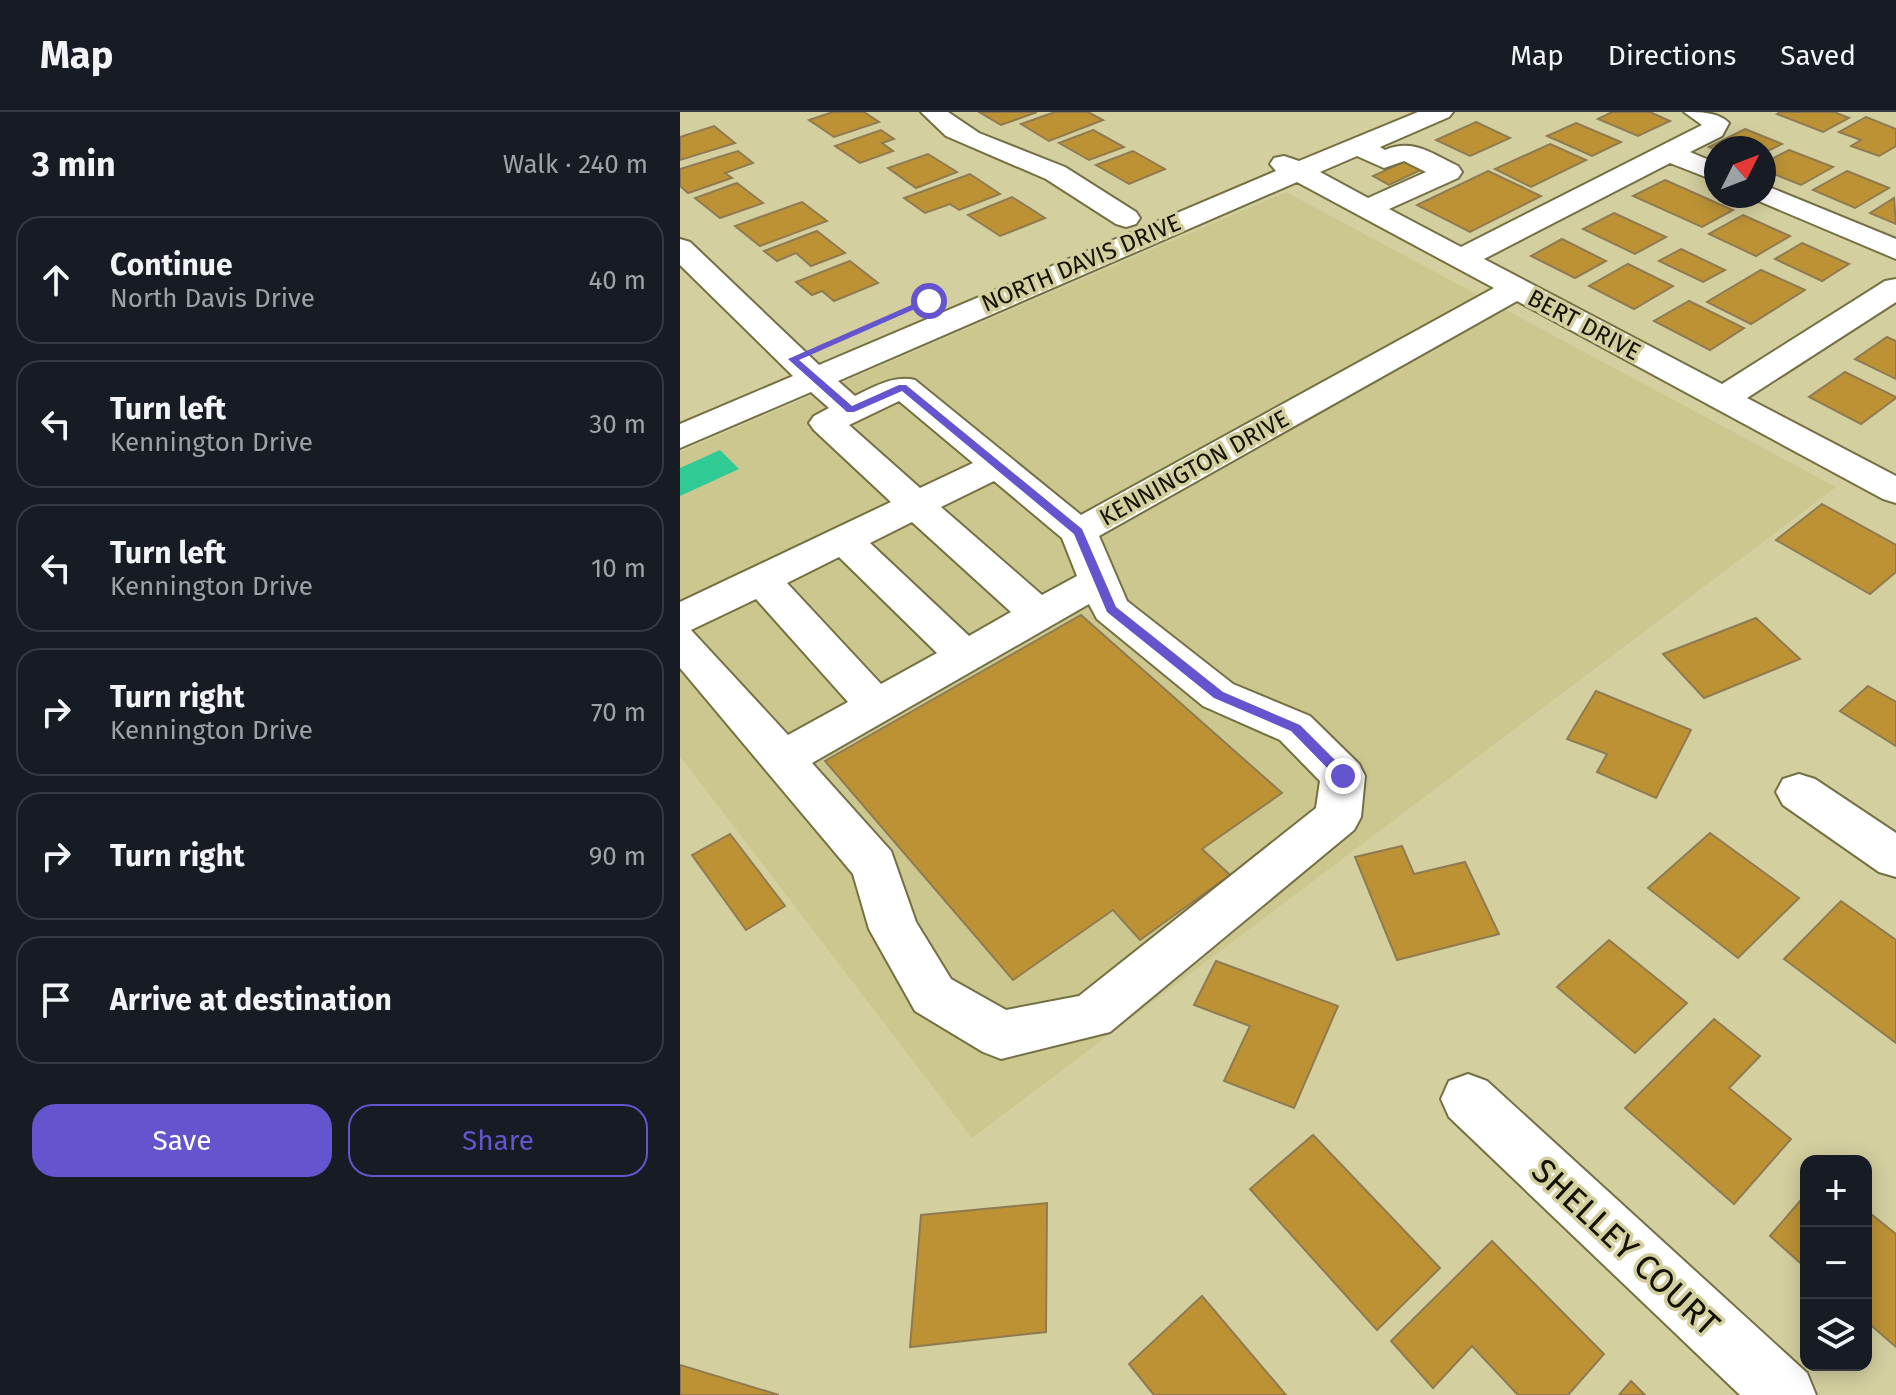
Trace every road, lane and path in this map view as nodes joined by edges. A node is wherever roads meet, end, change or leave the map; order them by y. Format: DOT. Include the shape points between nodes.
graph roads {
  1 [pos="934,112"];
  2 [pos="1383,112"];
  3 [pos="1440,112"];
  4 [pos="1697,112"];
  5 [pos="1360,147"];
  6 [pos="1668,152"];
  7 [pos="1287,165"];
  8 [pos="1704,168"];
  9 [pos="1776,198"];
  10 [pos="1368,208"];
  11 [pos="1126,218"];
  12 [pos="680,248"];
  13 [pos="1896,250"];
  14 [pos="1460,259"];
  15 [pos="1517,288"];
  16 [pos="1896,288"];
  17 [pos="804,368"];
  18 [pos="1722,399"];
  19 [pos="680,406"];
  20 [pos="851,410"];
  21 [pos="680,437"];
  22 [pos="997,465"];
  23 [pos="1896,491"];
  24 [pos="916,505"];
  25 [pos="1078,532"];
  26 [pos="844,540"];
  27 [pos="761,580"];
  28 [pos="1099,581"];
  29 [pos="1039,615"];
  30 [pos="680,619"];
  31 [pos="680,641"];
  32 [pos="965,656"];
  33 [pos="876,706"];
  34 [pos="782,759"];
  35 [pos="1799,792"];
  36 [pos="1896,858"];
  37 [pos="1468,1099"];
  38 [pos="1785,1395"];
  1 -- 11 [label="street" via="962,135 1048,169"];
  2 -- 7 [label="street, NORTH DAVIS DRIVE"];
  3 -- 5 [label="street, NORTH DAVIS DRIVE"];
  4 -- 6 [label="street" via="1716,123 1713,130"];
  5 -- 7 [label="street, NORTH DAVIS DRIVE"];
  5 -- 10 [label="street" via="1384,160 1405,151 1448,172"];
  6 -- 8 [label="street"];
  6 -- 14 [label="street"];
  7 -- 10 [label="street, BERT DRIVE"];
  7 -- 11 [label="street, NORTH DAVIS DRIVE"];
  7 -- 17 [label="street, NORTH DAVIS DRIVE" via="1150,233"];
  9 -- 13 [label="street"];
  10 -- 14 [label="street, BERT DRIVE"];
  11 -- 17 [label="street, NORTH DAVIS DRIVE"];
  12 -- 17 [label="street"];
  14 -- 15 [label="street, BERT DRIVE"];
  15 -- 18 [label="street, BERT DRIVE"];
  15 -- 25 [label="street, KENNINGTON DRIVE"];
  16 -- 18 [label="street"];
  17 -- 19 [label="street, NORTH DAVIS DRIVE"];
  17 -- 20 [label="street"];
  17 -- 21 [label="street, NORTH DAVIS DRIVE"];
  18 -- 23 [label="street, BERT DRIVE"];
  20 -- 22 [label="street, KENNINGTON DRIVE" via="903,387"];
  20 -- 24 [label="street" via="826,423"];
  22 -- 24 [label="street"];
  22 -- 25 [label="street, KENNINGTON DRIVE"];
  24 -- 26 [label="street"];
  24 -- 29 [label="street"];
  25 -- 28 [label="street"];
  26 -- 27 [label="street"];
  26 -- 32 [label="street"];
  27 -- 30 [label="street"];
  27 -- 33 [label="street"];
  28 -- 29 [label="street"];
  28 -- 34 [label="street" via="1111,609 1218,695 1295,728 1343,776 1338,817 1092,1016 1001,1035 933,995 894,929 874,865"];
  29 -- 32 [label="street"];
  31 -- 34 [label="street"];
  32 -- 33 [label="street"];
  33 -- 34 [label="street"];
  35 -- 36 [label="street"];
  37 -- 38 [label="street, SHELLEY COURT"];
}
